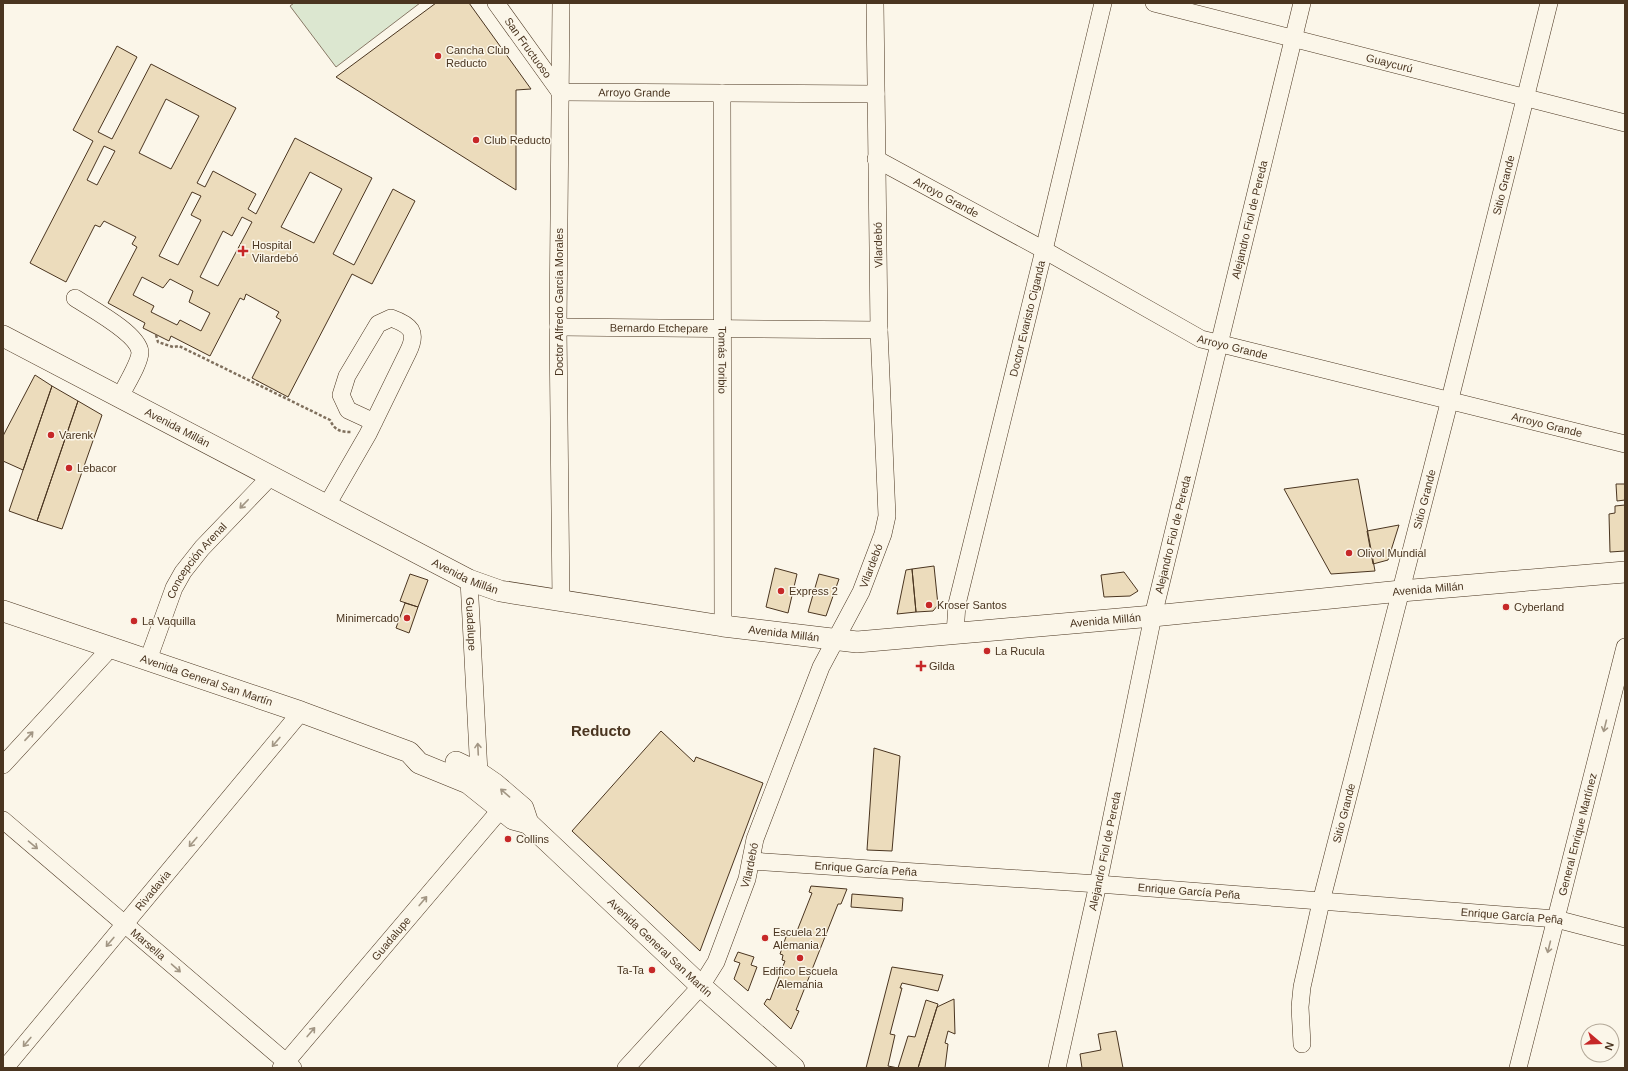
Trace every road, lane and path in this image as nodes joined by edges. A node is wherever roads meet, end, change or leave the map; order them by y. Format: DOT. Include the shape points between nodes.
graph roads {
  1 [pos="496,3"];
  2 [pos="561,3"];
  3 [pos="875,3"];
  4 [pos="1103,3"];
  5 [pos="1154,3"];
  6 [pos="1302,3"];
  7 [pos="1549,3"];
  8 [pos="1293,38"];
  9 [pos="560,92"];
  10 [pos="722,93"];
  11 [pos="876,94"];
  12 [pos="1526,98"];
  13 [pos="1625,123"];
  14 [pos="876,159"];
  15 [pos="1044,250"];
  16 [pos="75,298"];
  17 [pos="558,327"];
  18 [pos="723,329"];
  19 [pos="879,330"];
  20 [pos="156,335"];
  21 [pos="3,336"];
  22 [pos="1219,344"];
  23 [pos="120,397"];
  24 [pos="1450,400"];
  25 [pos="374,422"];
  26 [pos="366,438"];
  27 [pos="1625,444"];
  28 [pos="271,476"];
  29 [pos="327,505"];
  30 [pos="1625,572"];
  31 [pos="469,580"];
  32 [pos="1401,591"];
  33 [pos="561,601"];
  34 [pos="3,611"];
  35 [pos="1153,616"];
  36 [pos="723,626"];
  37 [pos="955,634"];
  38 [pos="836,641"];
  39 [pos="107,647"];
  40 [pos="1625,647"];
  41 [pos="148,660"];
  42 [pos="1619,699"];
  43 [pos="301,712"];
  44 [pos="3,765"];
  45 [pos="474,778"];
  46 [pos="501,809"];
  47 [pos="3,820"];
  48 [pos="528,823"];
  49 [pos="751,861"];
  50 [pos="1098,884"];
  51 [pos="1321,902"];
  52 [pos="1556,919"];
  53 [pos="126,924"];
  54 [pos="1625,937"];
  55 [pos="701,986"];
  56 [pos="1302,1044"];
  57 [pos="287,1066"];
  58 [pos="5,1068"];
  59 [pos="626,1068"];
  60 [pos="794,1068"];
  61 [pos="1056,1068"];
  62 [pos="1518,1068"];
  1 -- 9 [label="street, San Fructuoso"];
  2 -- 9 [label="street, Doctor Alfredo García Morales"];
  3 -- 11 [label="street, Vilardebó"];
  4 -- 15 [label="street, Doctor Evaristo Ciganda"];
  5 -- 8 [label="street, Guaycurú"];
  6 -- 8 [label="street, Alejandro Fiol de Pereda"];
  7 -- 12 [label="street, Sitio Grande"];
  8 -- 12 [label="street, Guaycurú"];
  8 -- 22 [label="street, Alejandro Fiol de Pereda"];
  9 -- 10 [label="street, Arroyo Grande"];
  9 -- 17 [label="street, Doctor Alfredo García Morales"];
  10 -- 11 [label="street, Arroyo Grande"];
  10 -- 18 [label="street, Tomás Toribio"];
  11 -- 14 [label="street, Vilardebó"];
  12 -- 13 [label="street, Guaycurú"];
  12 -- 24 [label="street, Sitio Grande"];
  14 -- 15 [label="street, Arroyo Grande"];
  14 -- 19 [label="street, Vilardebó"];
  15 -- 22 [label="street, Arroyo Grande" via="1201,339"];
  15 -- 37 [label="street, Doctor Evaristo Ciganda" via="957,604"];
  16 -- 23 [label="street" via="127,332 136,342 140,352 136,366"];
  17 -- 18 [label="street, Bernardo Etchepare"];
  17 -- 33 [label="street, Doctor Alfredo García Morales"];
  18 -- 19 [label="street, Bernardo Etchepare"];
  18 -- 36 [label="street, Tomás Toribio"];
  19 -- 38 [label="street, Vilardebó" via="887,516 883,534 861,592"];
  20 -- 26 [label="path" via="158,342 173,347 179,346 330,420 335,429 354,432"];
  21 -- 23 [label="main road, Avenida Millán"];
  22 -- 24 [label="street, Arroyo Grande"];
  22 -- 35 [label="street, Alejandro Fiol de Pereda"];
  23 -- 28 [label="main road, Avenida Millán"];
  24 -- 27 [label="street, Arroyo Grande"];
  24 -- 32 [label="street, Sitio Grande"];
  25 -- 25 [label="street" via="413,342 412,332 406,323 391,318 378,324 347,376 341,395 348,410"];
  25 -- 26 [label="street"];
  26 -- 29 [label="street"];
  28 -- 29 [label="main road, Avenida Millán"];
  28 -- 41 [label="street, Concepción Arenal, one-way" via="202,548 183,572 174,588"];
  29 -- 31 [label="main road, Avenida Millán"];
  30 -- 32 [label="main road, Avenida Millán"];
  31 -- 33 [label="main road, Avenida Millán" via="500,591"];
  45 -- 31 [label="street, Guadalupe, one-way"];
  32 -- 35 [label="main road, Avenida Millán"];
  32 -- 51 [label="street, Sitio Grande"];
  33 -- 36 [label="main road, Avenida Millán"];
  34 -- 39 [label="main road, Avenida General San Martín"];
  35 -- 37 [label="main road, Avenida Millán"];
  35 -- 50 [label="street, Alejandro Fiol de Pereda"];
  36 -- 38 [label="main road, Avenida Millán"];
  37 -- 38 [label="main road, Avenida Millán" via="857,642"];
  38 -- 49 [label="street, Vilardebó" via="822,667 755,839"];
  39 -- 41 [label="main road, Avenida General San Martín"];
  44 -- 39 [label="street, one-way" via="105,654"];
  40 -- 42 [label="street, General Enrique Martínez"];
  41 -- 43 [label="main road, Avenida General San Martín"];
  42 -- 52 [label="street, General Enrique Martínez, one-way"];
  43 -- 45 [label="main road, Avenida General San Martín" via="409,752 423,750 458,763"];
  43 -- 53 [label="street, Rivadavia, one-way"];
  45 -- 46 [label="main road, Avenida General San Martín"];
  48 -- 45 [label="main road, Avenida General San Martín, one-way" via="523,808"];
  46 -- 48 [label="main road, Avenida General San Martín" via="513,819"];
  57 -- 46 [label="street, Guadalupe, one-way"];
  47 -- 53 [label="street, Marsella, one-way"];
  48 -- 55 [label="main road, Avenida General San Martín"];
  49 -- 50 [label="street, Enrique García Peña"];
  49 -- 55 [label="street, Vilardebó" via="747,879 716,962"];
  50 -- 51 [label="street, Enrique García Peña"];
  50 -- 61 [label="street, Alejandro Fiol de Pereda"];
  51 -- 52 [label="street, Enrique García Peña"];
  51 -- 56 [label="street, Sitio Grande" via="1302,986"];
  52 -- 54 [label="street, Enrique García Peña"];
  52 -- 62 [label="street, General Enrique Martínez, one-way"];
  53 -- 57 [label="street, Marsella, one-way"];
  53 -- 58 [label="street, Rivadavia, one-way"];
  55 -- 59 [label="street, Vilardebó"];
  55 -- 60 [label="main road, Avenida General San Martín"];
}
